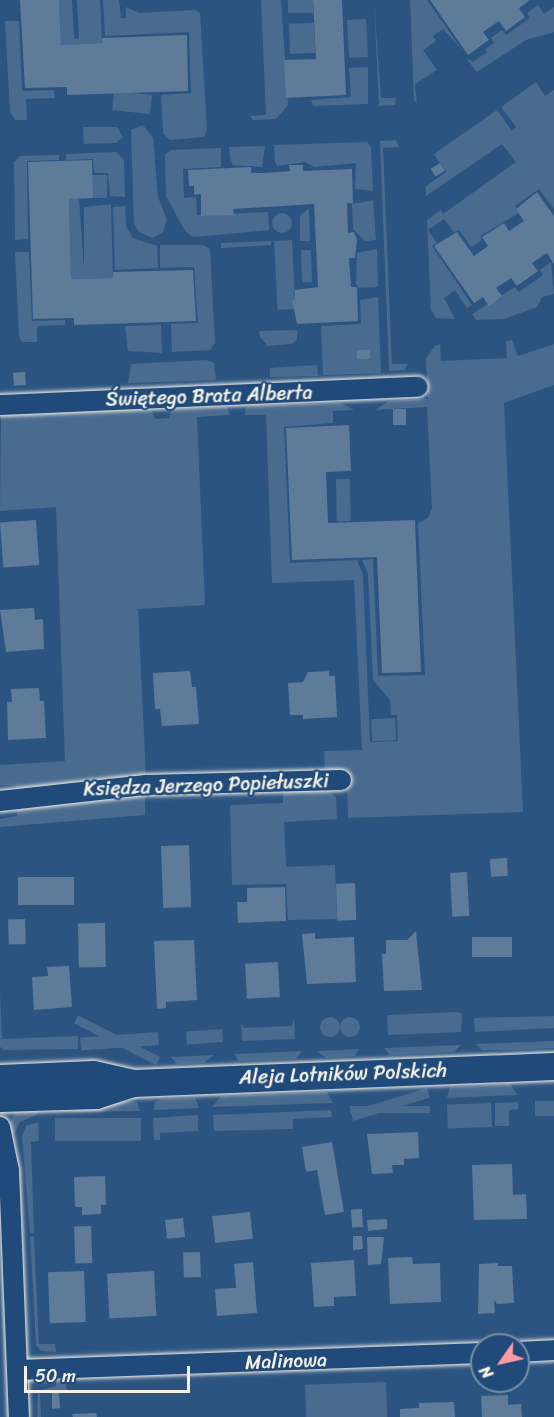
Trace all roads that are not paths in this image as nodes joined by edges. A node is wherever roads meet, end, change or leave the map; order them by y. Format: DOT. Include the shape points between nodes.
graph roads {
  1 [pos="418,387"];
  2 [pos="0,405"];
  3 [pos="341,780"];
  4 [pos="0,801"];
  5 [pos="554,1066"];
  6 [pos="0,1078"];
  7 [pos="133,1083"];
  8 [pos="0,1098"];
  9 [pos="0,1127"];
  10 [pos="554,1350"];
  11 [pos="530,1351"];
  12 [pos="470,1354"];
  13 [pos="12,1382"];
  14 [pos="19,1417"];
  1 -- 2 [label="street, Świętego Brata Alberta"];
  3 -- 4 [label="street, Księdza Jerzego Popiełuszki" via="146,785"];
  5 -- 7 [label="street, Aleja Lotników Polskich"];
  6 -- 7 [label="street, Aleja Lotników Polskich" via="93,1074"];
  7 -- 8 [label="street, Aleja Lotników Polskich" via="96,1095"];
  9 -- 13 [label="street" via="9,1171"];
  10 -- 11 [label="street"];
  12 -- 13 [label="street, Malinowa"];
  13 -- 14 [label="street"];
}
